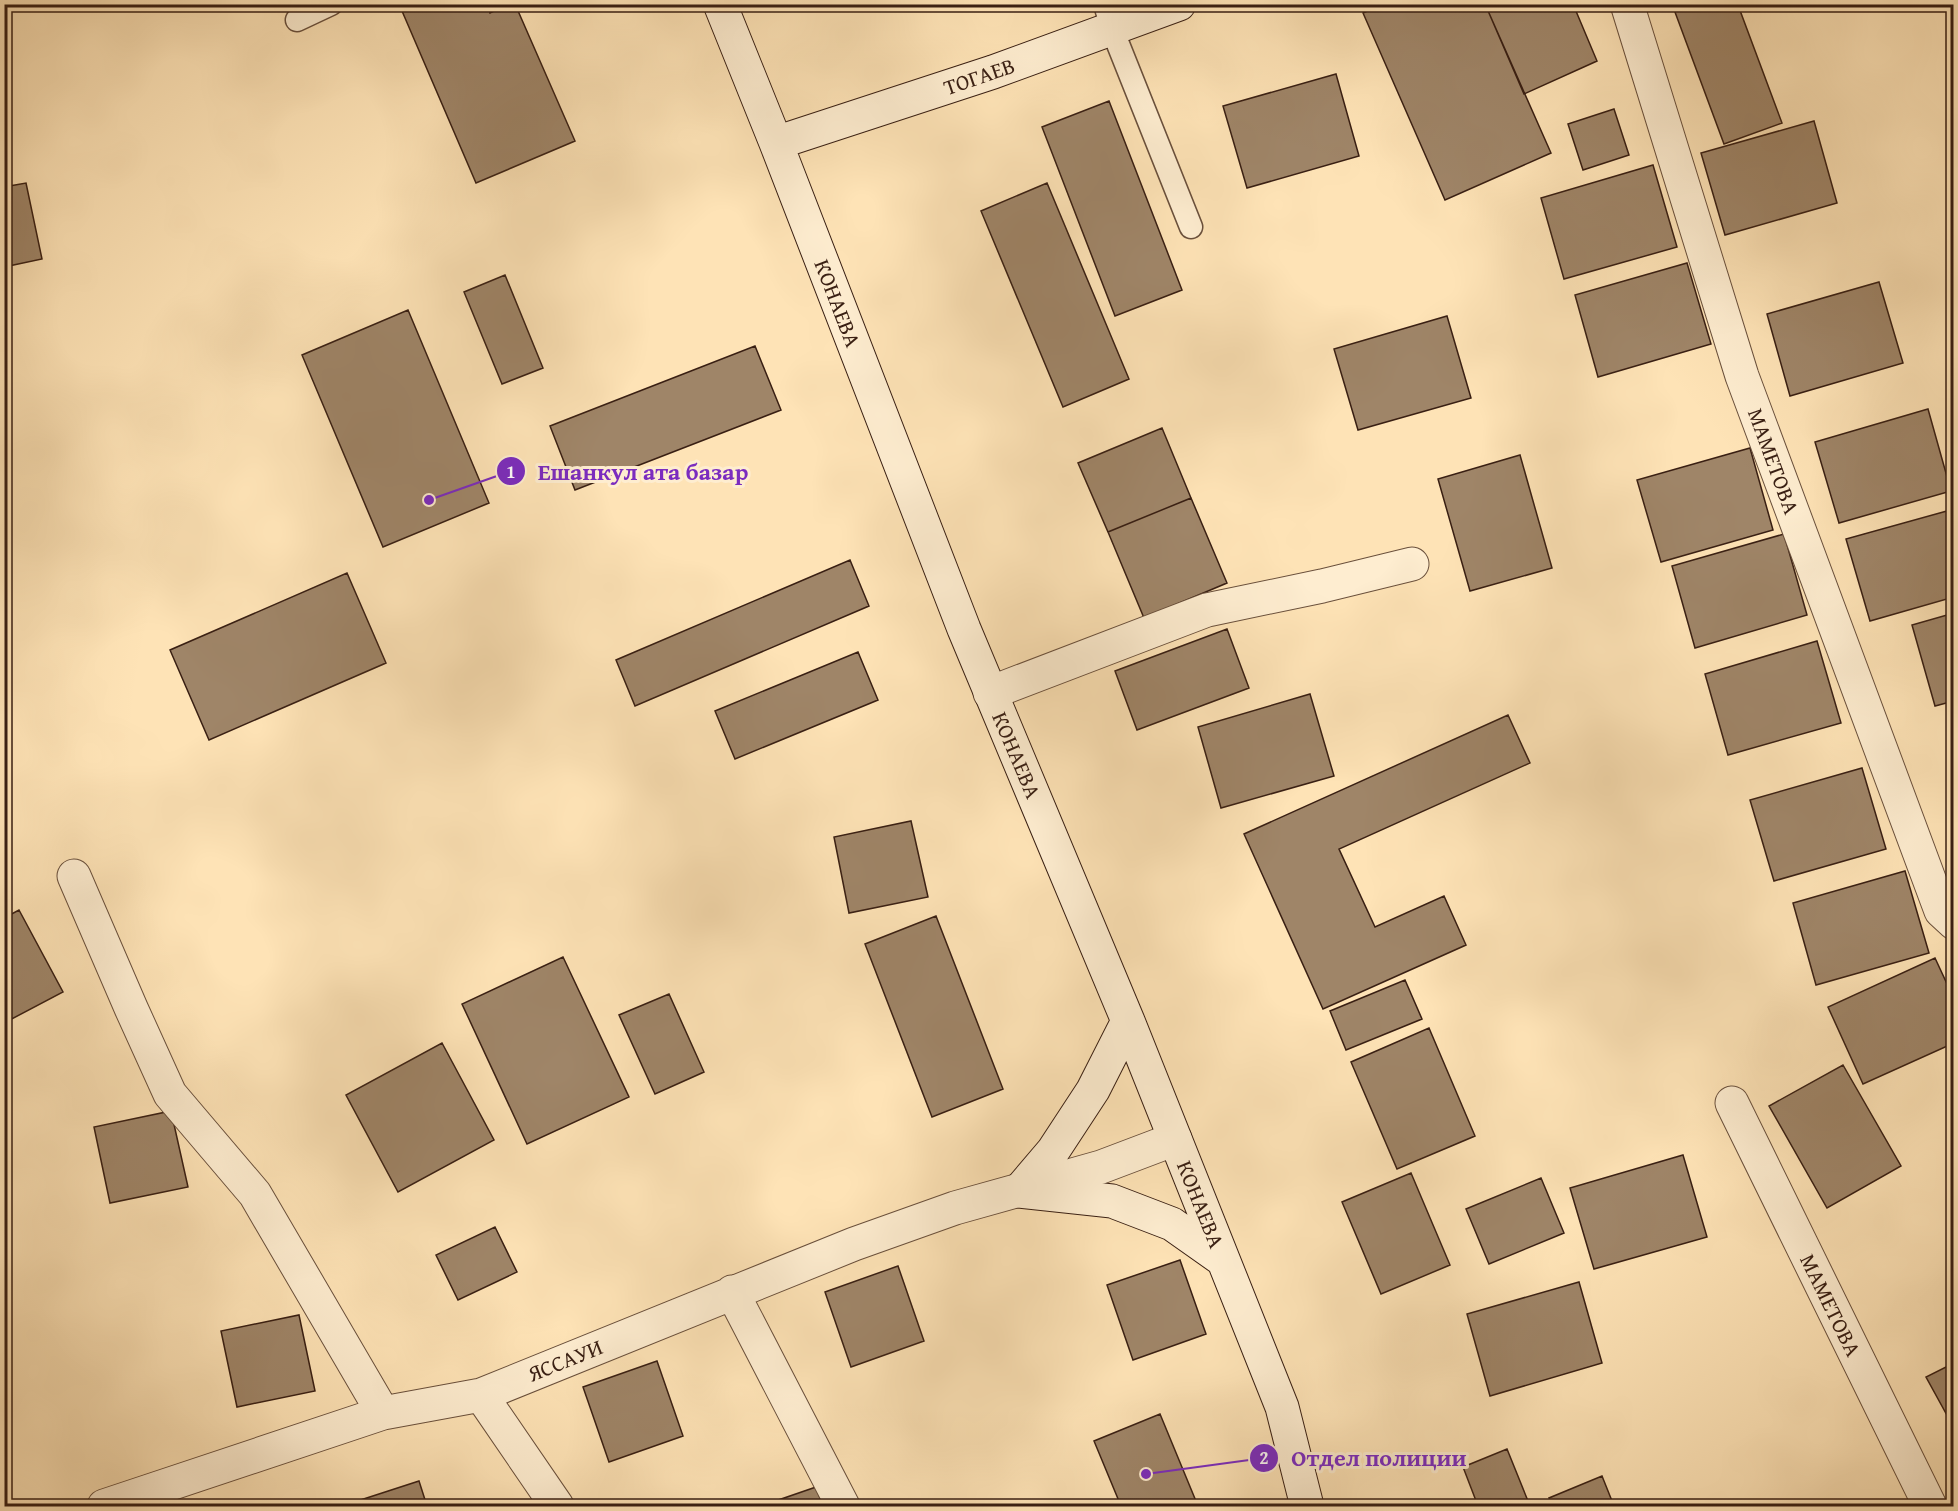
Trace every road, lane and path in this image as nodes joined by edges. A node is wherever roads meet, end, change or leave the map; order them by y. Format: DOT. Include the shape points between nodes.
graph roads {
  1 [pos="331,4"];
  2 [pos="720,4"];
  3 [pos="1179,4"];
  4 [pos="1627,4"];
  5 [pos="1109,17"];
  6 [pos="297,20"];
  7 [pos="777,143"];
  8 [pos="1191,227"];
  9 [pos="1412,564"];
  10 [pos="990,693"];
  11 [pos="74,876"];
  12 [pos="1947,917"];
  13 [pos="1128,1020"];
  14 [pos="1732,1103"];
  15 [pos="1175,1140"];
  16 [pos="1019,1191"];
  17 [pos="1223,1260"];
  18 [pos="732,1292"];
  19 [pos="481,1395"];
  20 [pos="383,1413"];
  21 [pos="104,1506"];
  22 [pos="557,1506"];
  23 [pos="843,1506"];
  24 [pos="1307,1506"];
  25 [pos="1930,1506"];
  1 -- 6 [label="lane"];
  2 -- 7 [label="street, КОНАЕВА"];
  3 -- 5 [label="street, ТОГАЕВ"];
  4 -- 12 [label="street, МАМЕТОВА" via="1742,376"];
  5 -- 7 [label="street, ТОГАЕВ" via="993,72"];
  5 -- 8 [label="lane"];
  7 -- 10 [label="street, КОНАЕВА"];
  9 -- 10 [label="street" via="1207,610"];
  10 -- 13 [label="street, КОНАЕВА"];
  11 -- 20 [label="street" via="170,1094 255,1194"];
  13 -- 15 [label="street, КОНАЕВА"];
  13 -- 16 [label="street" via="1094,1090"];
  14 -- 25 [label="street, МАМЕТОВА"];
  15 -- 16 [label="street, ЯССАУИ"];
  15 -- 17 [label="street, КОНАЕВА"];
  16 -- 17 [label="street" via="1112,1201 1172,1224"];
  16 -- 18 [label="street, ЯССАУИ" via="955,1208"];
  17 -- 24 [label="street, КОНАЕВА" via="1282,1407"];
  18 -- 19 [label="street, ЯССАУИ"];
  18 -- 23 [label="street"];
  19 -- 20 [label="street, ЯССАУИ"];
  19 -- 22 [label="street"];
  20 -- 21 [label="street, ЯССАУИ"];
}
